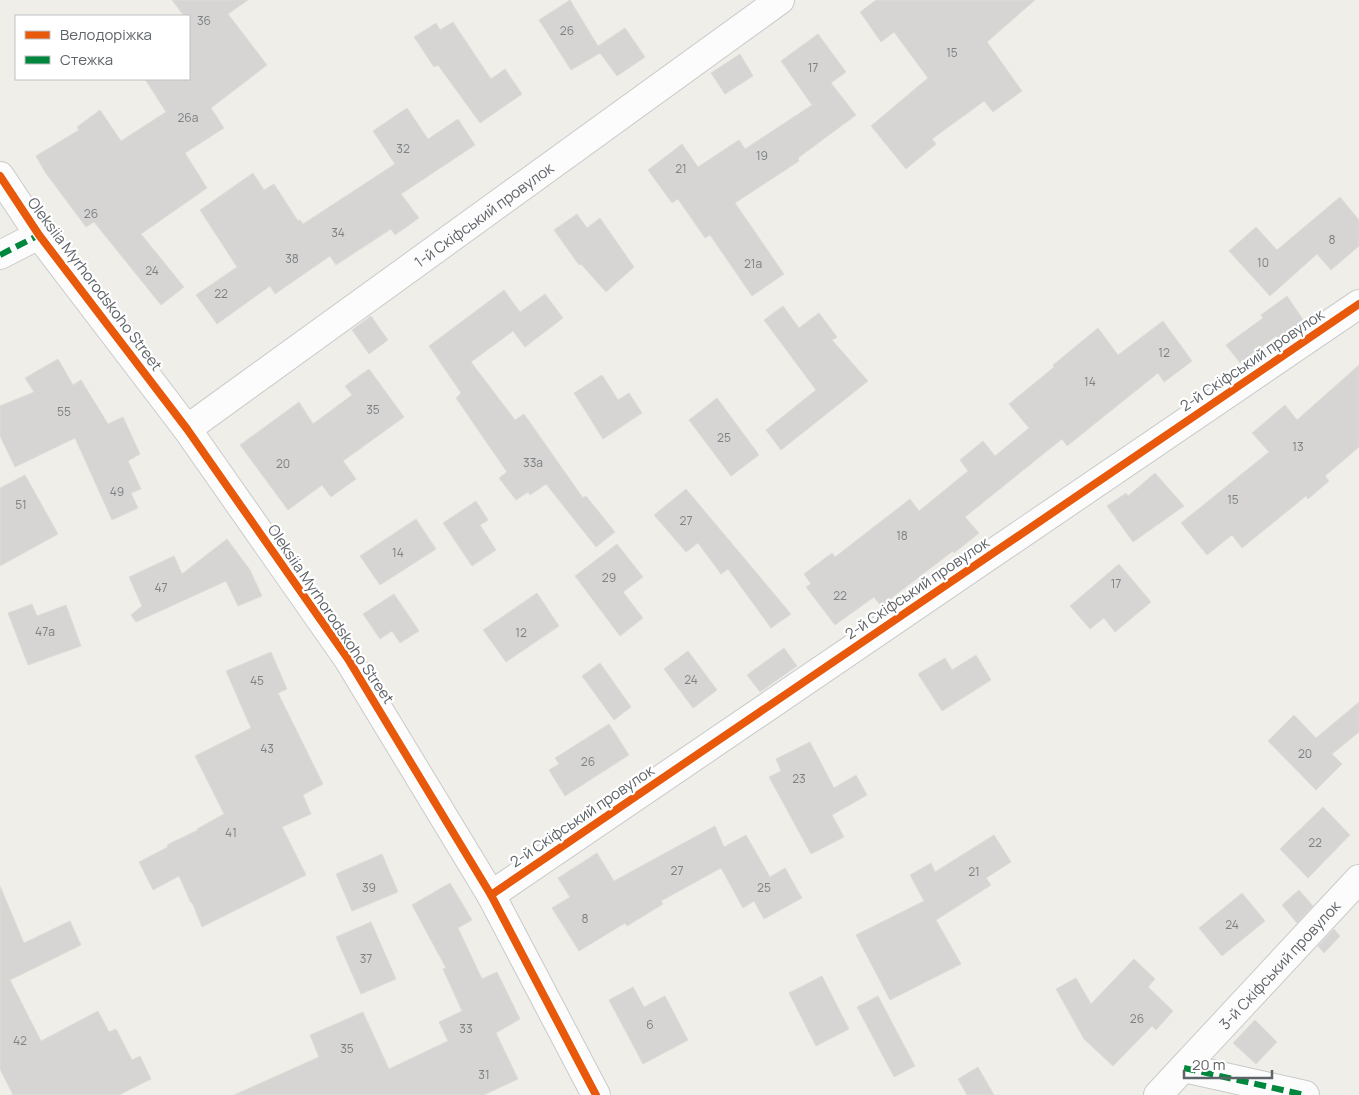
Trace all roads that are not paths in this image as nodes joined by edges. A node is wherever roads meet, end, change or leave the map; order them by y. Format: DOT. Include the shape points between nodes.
graph roads {
  1 [pos="780,0"];
  2 [pos="0,176"];
  3 [pos="39,235"];
  4 [pos="0,255"];
  5 [pos="1359,304"];
  6 [pos="187,429"];
  7 [pos="1359,879"];
  8 [pos="491,895"];
  9 [pos="1184,1068"];
  10 [pos="596,1095"];
  11 [pos="1158,1095"];
  12 [pos="1305,1095"];
  1 -- 6 [label="street, 1-й Скіфський провулок"];
  2 -- 3 [label="street, Oleksiia Myrhorodskoho Street"];
  3 -- 4 [label="street"];
  3 -- 6 [label="street, Oleksiia Myrhorodskoho Street"];
  5 -- 8 [label="street, 2-й Скіфський провулок"];
  6 -- 8 [label="street, Oleksiia Myrhorodskoho Street" via="348,659"];
  7 -- 9 [label="street, 3-й Скіфський провулок"];
  8 -- 10 [label="street, Oleksiia Myrhorodskoho Street"];
  9 -- 11 [label="street, 3-й Скіфський провулок"];
  9 -- 12 [label="street"];
}
